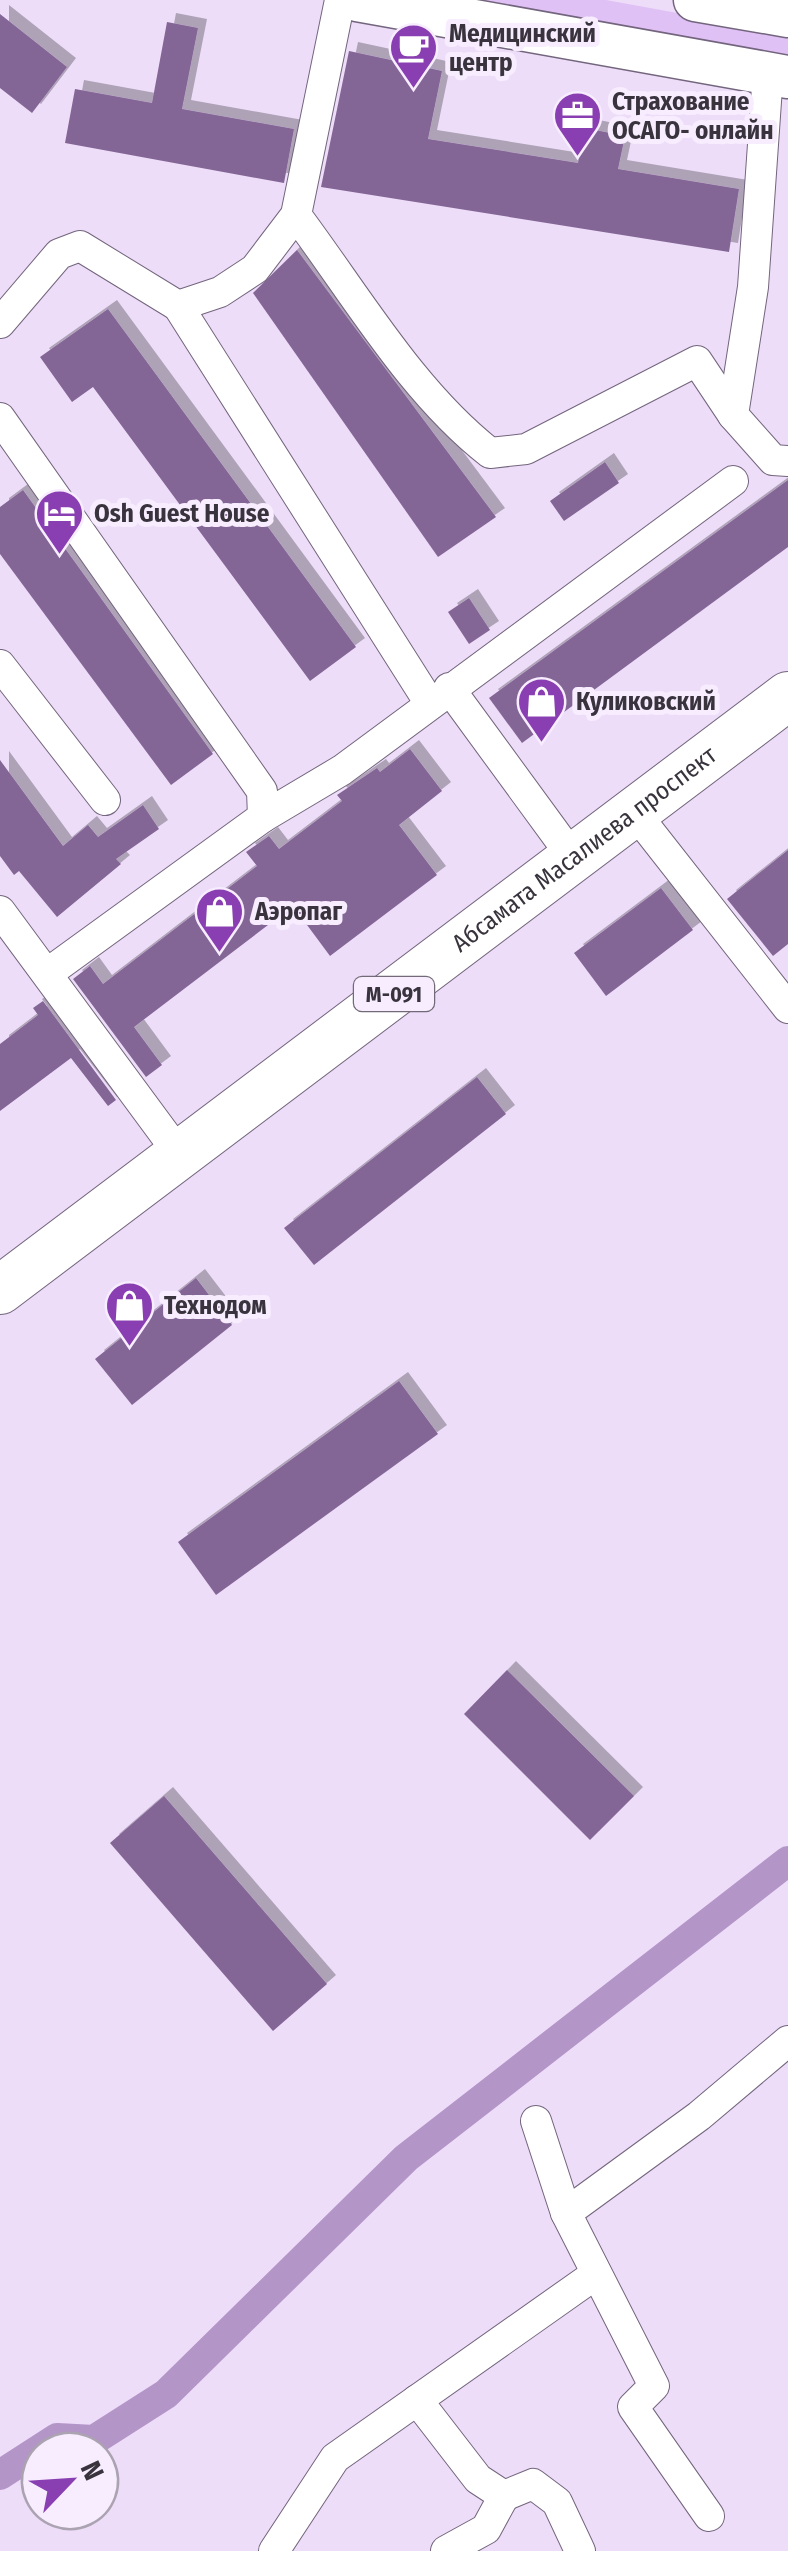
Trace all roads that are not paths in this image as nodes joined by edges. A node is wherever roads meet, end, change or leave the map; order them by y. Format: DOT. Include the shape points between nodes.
graph roads {
  1 [pos="340,0"];
  2 [pos="357,0"];
  3 [pos="695,0"];
  4 [pos="788,16"];
  5 [pos="778,75"];
  6 [pos="296,215"];
  7 [pos="178,306"];
  8 [pos="0,323"];
  9 [pos="733,415"];
  10 [pos="0,418"];
  11 [pos="788,461"];
  12 [pos="733,482"];
  13 [pos="0,666"];
  14 [pos="439,695"];
  15 [pos="788,696"];
  16 [pos="106,800"];
  17 [pos="634,813"];
  18 [pos="264,816"];
  19 [pos="574,860"];
  20 [pos="0,911"];
  21 [pos="48,974"];
  22 [pos="788,1008"];
  23 [pos="180,1154"];
  24 [pos="0,1290"];
  25 [pos="788,2041"];
  26 [pos="536,2120"];
  27 [pos="566,2212"];
  28 [pos="596,2274"];
  29 [pos="417,2400"];
  30 [pos="504,2496"];
  31 [pos="709,2516"];
  32 [pos="274,2551"];
  33 [pos="446,2551"];
  34 [pos="580,2551"];
  1 -- 6 [label="street"];
  2 -- 5 [label="main road"];
  3 -- 4 [label="main road"];
  5 -- 9 [label="street"];
  6 -- 7 [label="street" via="255,268 220,292"];
  6 -- 9 [label="street" via="427,391 458,428 490,452 526,449 697,361"];
  7 -- 8 [label="street" via="80,246 59,254"];
  7 -- 14 [label="street"];
  9 -- 11 [label="street" via="773,460"];
  10 -- 18 [label="street" via="262,791"];
  12 -- 14 [label="street"];
  13 -- 16 [label="street"];
  14 -- 18 [label="street" via="342,770"];
  14 -- 19 [label="street"];
  15 -- 17 [label="main road, Абсамата Масалиева проспект / М-091"];
  17 -- 19 [label="main road, Абсамата Масалиева проспект / М-091"];
  17 -- 22 [label="street"];
  18 -- 21 [label="street"];
  19 -- 23 [label="main road, Абсамата Масалиева проспект / М-091"];
  20 -- 21 [label="street"];
  21 -- 23 [label="street"];
  23 -- 24 [label="main road, Абсамата Масалиева проспект / М-091"];
  25 -- 27 [label="street"];
  26 -- 27 [label="street"];
  27 -- 28 [label="street"];
  28 -- 29 [label="street"];
  28 -- 31 [label="street" via="654,2386 633,2408"];
  29 -- 30 [label="street" via="478,2479"];
  29 -- 32 [label="street" via="335,2458"];
  30 -- 33 [label="street" via="486,2529"];
  30 -- 34 [label="street" via="533,2484 557,2502"];
}
